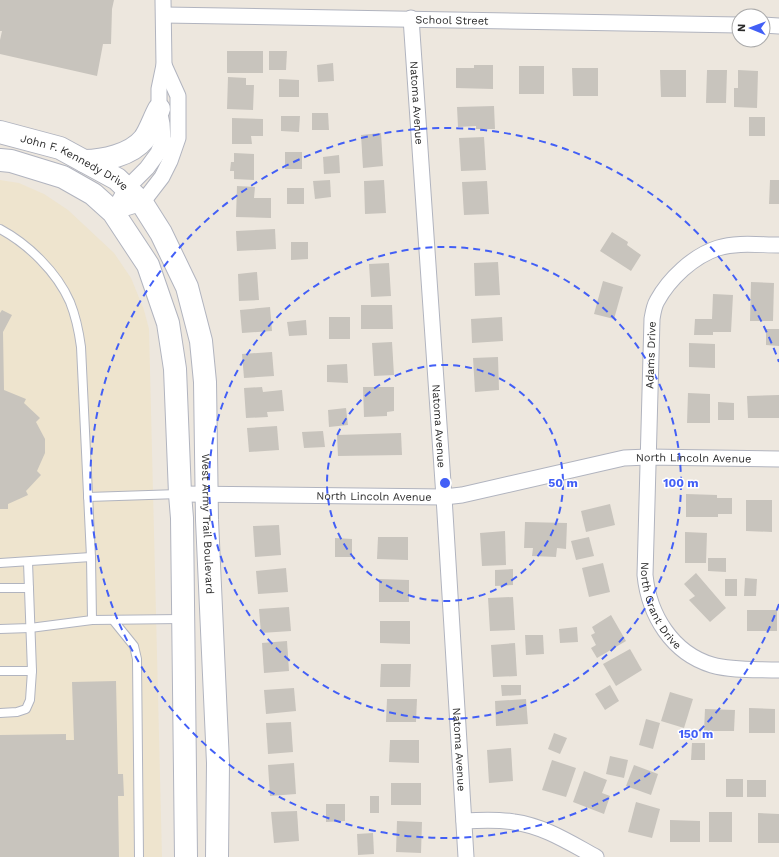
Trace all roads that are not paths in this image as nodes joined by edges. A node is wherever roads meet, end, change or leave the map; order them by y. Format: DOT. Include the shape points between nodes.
graph roads {
  1 [pos="164,7"];
  2 [pos="411,18"];
  3 [pos="731,25"];
  4 [pos="164,65"];
  5 [pos="159,109"];
  6 [pos="0,132"];
  7 [pos="0,160"];
  8 [pos="84,161"];
  9 [pos="134,196"];
  10 [pos="113,212"];
  11 [pos="0,229"];
  12 [pos="779,245"];
  13 [pos="648,457"];
  14 [pos="779,459"];
  15 [pos="180,494"];
  16 [pos="208,495"];
  17 [pos="88,497"];
  18 [pos="444,497"];
  19 [pos="90,557"];
  20 [pos="28,562"];
  21 [pos="0,563"];
  22 [pos="0,588"];
  23 [pos="29,588"];
  24 [pos="183,619"];
  25 [pos="92,620"];
  26 [pos="113,620"];
  27 [pos="30,628"];
  28 [pos="0,629"];
  29 [pos="779,670"];
  30 [pos="0,671"];
  31 [pos="32,671"];
  32 [pos="0,713"];
  33 [pos="218,794"];
  34 [pos="185,795"];
  35 [pos="464,821"];
  36 [pos="139,857"];
  37 [pos="186,857"];
  38 [pos="217,857"];
  39 [pos="466,857"];
  40 [pos="596,857"];
  1 -- 2 [label="street, School Street"];
  1 -- 4 [label="street"];
  2 -- 3 [label="street, School Street"];
  2 -- 18 [label="street, Natoma Avenue"];
  4 -- 5 [label="street" via="159,89"];
  4 -- 9 [label="street" via="178,96 178,138 162,177"];
  5 -- 8 [label="main road" via="143,140 114,158"];
  5 -- 9 [label="street" via="163,140"];
  6 -- 8 [label="main road, John F. Kennedy Drive" via="60,148"];
  7 -- 10 [label="main road, John F. Kennedy Drive" via="63,176 93,194"];
  8 -- 9 [label="main road, John F. Kennedy Drive" via="116,179"];
  9 -- 10 [label="street"];
  9 -- 10 [label="street"];
  9 -- 16 [label="main road, West Army Trail Boulevard" via="161,232 187,286 201,341 205,382"];
  10 -- 15 [label="main road" via="148,265 168,323 175,369"];
  11 -- 17 [label="lane" via="14,236 39,258 70,301 81,347"];
  12 -- 13 [label="street, Adams Drive" via="718,248 695,260 664,289 656,303 652,319"];
  13 -- 14 [label="street, North Lincoln Avenue"];
  13 -- 18 [label="street, North Lincoln Avenue" via="624,458"];
  13 -- 29 [label="street, North Grant Drive" via="645,576 646,588 659,623 678,646 706,663 733,669"];
  15 -- 16 [label="street, North Lincoln Avenue"];
  15 -- 17 [label="lane"];
  15 -- 24 [label="main road"];
  16 -- 18 [label="street, North Lincoln Avenue"];
  16 -- 33 [label="main road, West Army Trail Boulevard"];
  17 -- 19 [label="lane"];
  18 -- 35 [label="street, Natoma Avenue"];
  19 -- 20 [label="lane"];
  19 -- 25 [label="lane"];
  20 -- 21 [label="lane"];
  20 -- 23 [label="lane"];
  22 -- 23 [label="lane"];
  23 -- 27 [label="lane"];
  24 -- 26 [label="lane"];
  24 -- 34 [label="main road"];
  25 -- 26 [label="lane"];
  25 -- 27 [label="lane"];
  26 -- 36 [label="lane" via="134,646 137,659"];
  27 -- 28 [label="lane"];
  27 -- 31 [label="lane"];
  30 -- 31 [label="lane"];
  31 -- 32 [label="lane" via="30,700 26,709"];
  33 -- 34 [label="main road"];
  33 -- 38 [label="main road, West Army Trail Boulevard"];
  34 -- 37 [label="main road"];
  35 -- 39 [label="street, Natoma Avenue"];
  35 -- 40 [label="street" via="493,820 534,826"];
}
